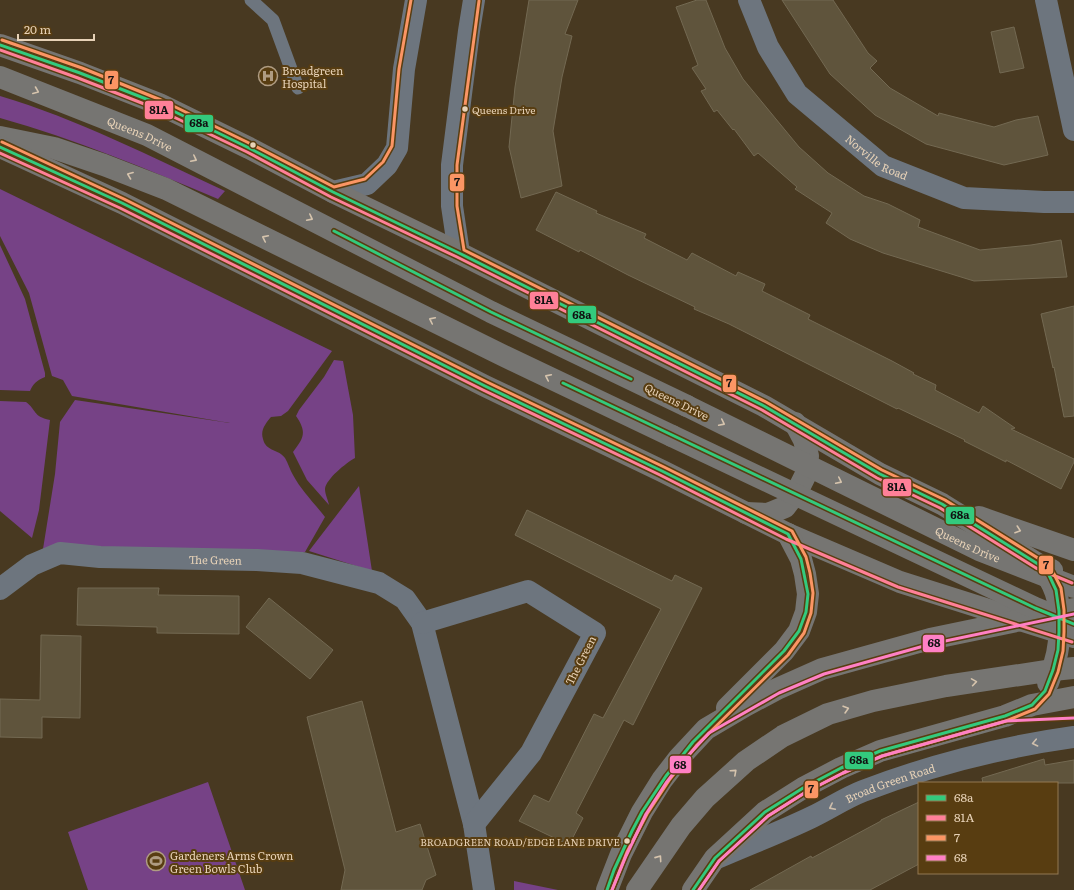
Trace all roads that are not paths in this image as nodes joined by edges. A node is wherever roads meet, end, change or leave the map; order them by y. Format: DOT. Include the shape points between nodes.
graph roads {
  1 [pos="251,0"];
  2 [pos="416,0"];
  3 [pos="474,0"];
  4 [pos="749,0"];
  5 [pos="1046,0"];
  6 [pos="0,45"];
  7 [pos="0,77"];
  8 [pos="298,88"];
  9 [pos="1074,130"];
  10 [pos="0,137"];
  11 [pos="0,146"];
  12 [pos="333,192"];
  13 [pos="1074,202"];
  14 [pos="459,253"];
  15 [pos="795,423"];
  16 [pos="942,504"];
  17 [pos="744,513"];
  18 [pos="788,534"];
  19 [pos="1074,550"];
  20 [pos="1038,564"];
  21 [pos="1074,578"];
  22 [pos="1074,587"];
  23 [pos="0,589"];
  24 [pos="1021,620"];
  25 [pos="422,623"];
  26 [pos="1070,627"];
  27 [pos="1064,669"];
  28 [pos="1074,697"];
  29 [pos="1032,705"];
  30 [pos="1074,713"];
  31 [pos="1005,716"];
  32 [pos="706,729"];
  33 [pos="1074,737"];
  34 [pos="474,824"];
  35 [pos="715,858"];
  36 [pos="484,890"];
  37 [pos="607,890"];
  38 [pos="637,890"];
  39 [pos="693,890"];
  1 -- 8 [label="lane" via="273,20"];
  2 -- 12 [label="street" via="404,69 397,148 387,165 367,184"];
  3 -- 14 [label="street" via="452,165 452,206"];
  4 -- 13 [label="street, Norville Road" via="768,47 797,94 884,166 964,198"];
  5 -- 9 [label="street"];
  6 -- 12 [label="highway" via="80,72 159,104"];
  7 -- 22 [label="highway, Queens Drive, one-way, bridge" via="147,135 492,312 979,550"];
  26 -- 10 [label="highway, one-way, bridge" via="495,351 166,189 54,148"];
  11 -- 17 [label="highway" via="122,203"];
  12 -- 14 [label="highway"];
  14 -- 15 [label="highway"];
  15 -- 16 [label="highway" via="880,474"];
  15 -- 17 [label="highway" via="804,440 808,456 806,474 798,490 784,507 768,514"];
  16 -- 19 [label="highway, one-way"];
  16 -- 20 [label="highway"];
  17 -- 18 [label="highway"];
  18 -- 24 [label="highway" via="900,582"];
  18 -- 32 [label="highway" via="801,559 808,594 806,612 799,631 784,651"];
  20 -- 21 [label="highway"];
  20 -- 26 [label="highway" via="1049,575"];
  23 -- 25 [label="street, The Green" via="32,565 60,554 302,563 379,583 405,599"];
  24 -- 26 [label="highway"];
  24 -- 32 [label="highway" via="930,639 822,669 777,689"];
  25 -- 34 [label="street, The Green"];
  25 -- 34 [label="street, The Green" via="528,591 595,633 531,753"];
  26 -- 27 [label="highway" via="1058,650"];
  27 -- 29 [label="highway"];
  38 -- 27 [label="highway, one-way" via="681,826 705,798 746,761 784,736 828,714 873,701 946,686"];
  28 -- 29 [label="highway"];
  29 -- 31 [label="highway"];
  30 -- 31 [label="highway"];
  31 -- 35 [label="highway" via="880,751 841,768 765,812"];
  32 -- 37 [label="highway" via="662,780 642,812 620,854"];
  33 -- 35 [label="street, Broad Green Road, one-way" via="980,755 896,779 861,792 812,818"];
  34 -- 36 [label="street, The Green"];
  35 -- 39 [label="highway"];
}
